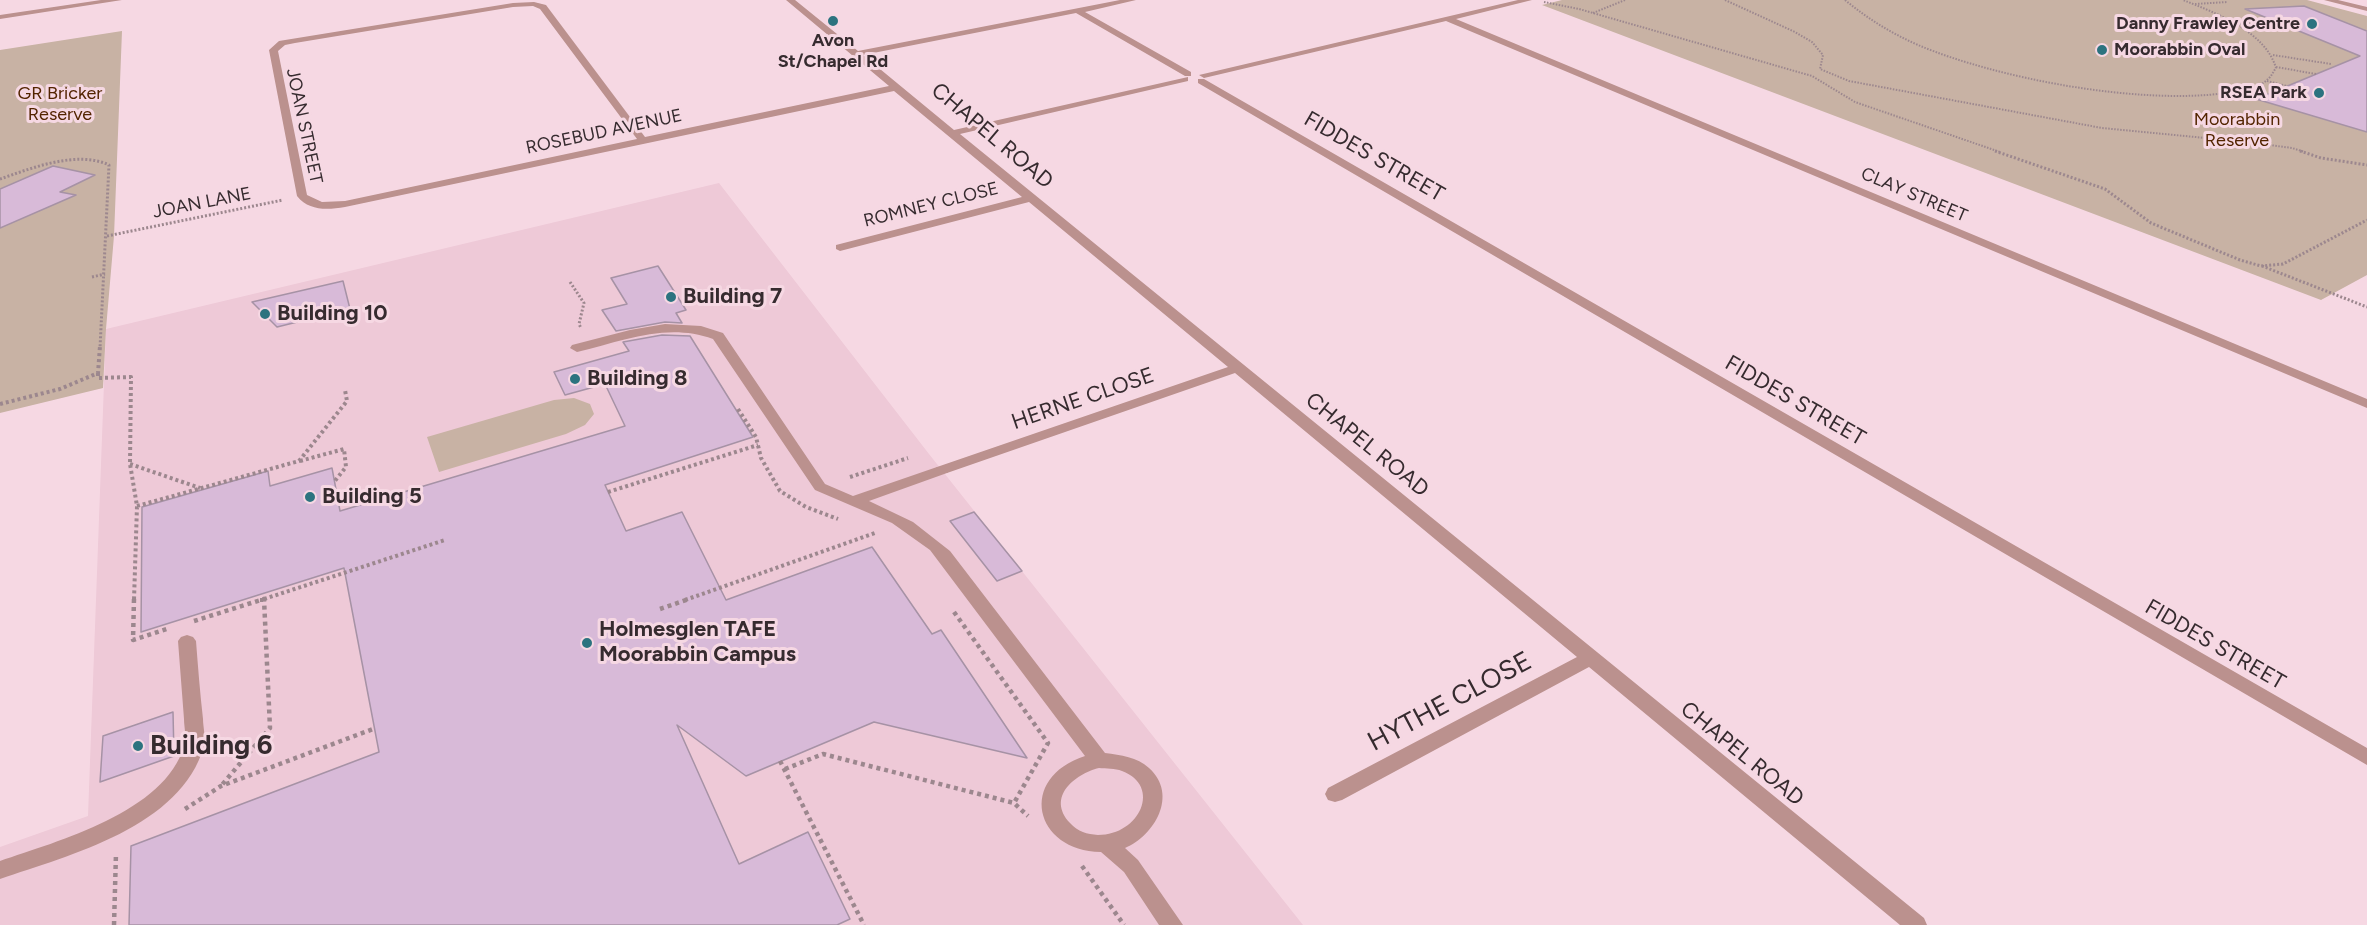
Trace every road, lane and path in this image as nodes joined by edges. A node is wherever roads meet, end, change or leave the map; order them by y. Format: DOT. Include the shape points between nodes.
graph roads {
  1 [pos="118,0"];
  2 [pos="790,0"];
  3 [pos="1132,0"];
  4 [pos="1528,0"];
  5 [pos="1538,0"];
  6 [pos="1625,0"];
  7 [pos="1725,0"];
  8 [pos="1845,0"];
  9 [pos="2183,0"];
  10 [pos="2328,0"];
  11 [pos="2227,2"];
  12 [pos="2193,4"];
  13 [pos="2367,9"];
  14 [pos="1078,10"];
  15 [pos="1592,13"];
  16 [pos="0,17"];
  17 [pos="1448,19"];
  18 [pos="2275,22"];
  19 [pos="2237,24"];
  20 [pos="857,54"];
  21 [pos="2273,55"];
  22 [pos="2331,64"];
  23 [pos="2276,66"];
  24 [pos="2316,74"];
  25 [pos="1195,77"];
  26 [pos="2266,81"];
  27 [pos="2287,86"];
  28 [pos="898,87"];
  29 [pos="953,133"];
  30 [pos="643,141"];
  31 [pos="2367,165"];
  32 [pos="0,179"];
  33 [pos="302,196"];
  34 [pos="1031,198"];
  35 [pos="316,205"];
  36 [pos="2367,220"];
  37 [pos="107,236"];
  38 [pos="840,247"];
  39 [pos="2261,266"];
  40 [pos="105,274"];
  41 [pos="92,277"];
  42 [pos="570,282"];
  43 [pos="2367,307"];
  44 [pos="583,347"];
  45 [pos="1238,368"];
  46 [pos="98,373"];
  47 [pos="345,390"];
  48 [pos="0,404"];
  49 [pos="2367,404"];
  50 [pos="737,407"];
  51 [pos="758,445"];
  52 [pos="912,457"];
  53 [pos="299,461"];
  54 [pos="130,464"];
  55 [pos="334,482"];
  56 [pos="820,487"];
  57 [pos="202,489"];
  58 [pos="608,492"];
  59 [pos="786,495"];
  60 [pos="854,501"];
  61 [pos="137,506"];
  62 [pos="849,522"];
  63 [pos="868,529"];
  64 [pos="445,540"];
  65 [pos="264,599"];
  66 [pos="660,609"];
  67 [pos="953,610"];
  68 [pos="184,630"];
  69 [pos="1590,658"];
  70 [pos="373,729"];
  71 [pos="2367,757"];
  72 [pos="1099,760"];
  73 [pos="780,761"];
  74 [pos="784,769"];
  75 [pos="221,786"];
  76 [pos="1335,794"];
  77 [pos="1014,803"];
  78 [pos="183,810"];
  79 [pos="1030,818"];
  80 [pos="1106,844"];
  81 [pos="124,849"];
  82 [pos="1078,862"];
  83 [pos="0,870"];
  84 [pos="114,925"];
  85 [pos="864,925"];
  86 [pos="1124,925"];
  87 [pos="1172,925"];
  88 [pos="1916,925"];
  1 -- 16 [label="street"];
  2 -- 20 [label="street, CHAPEL ROAD"];
  3 -- 14 [label="street"];
  4 -- 17 [label="street"];
  5 -- 15 [label="path"];
  6 -- 15 [label="path"];
  7 -- 31 [label="path" via="1812,42 1823,55 1820,69 1850,81 2102,128 2292,148 2321,158"];
  8 -- 26 [label="path" via="1867,18 1920,44 2060,84 2136,94 2197,96 2246,90"];
  9 -- 12 [label="path"];
  10 -- 13 [label="street"];
  11 -- 12 [label="path"];
  12 -- 19 [label="path"];
  14 -- 20 [label="street"];
  14 -- 25 [label="street, FIDDES STREET"];
  15 -- 39 [label="path" via="1812,76 1855,102 2105,189 2151,224"];
  17 -- 25 [label="street"];
  17 -- 49 [label="street, CLAY STREET"];
  18 -- 19 [label="path"];
  19 -- 21 [label="path"];
  20 -- 28 [label="street, CHAPEL ROAD"];
  21 -- 22 [label="path"];
  21 -- 23 [label="path"];
  23 -- 24 [label="path"];
  23 -- 26 [label="path"];
  25 -- 29 [label="street"];
  25 -- 71 [label="street, FIDDES STREET"];
  26 -- 27 [label="path"];
  28 -- 29 [label="street, CHAPEL ROAD"];
  28 -- 30 [label="street, ROSEBUD AVENUE"];
  29 -- 34 [label="street, CHAPEL ROAD"];
  30 -- 33 [label="street, JOAN STREET" via="543,7 534,4 458,11 276,46 272,53"];
  30 -- 35 [label="street, ROSEBUD AVENUE" via="345,204"];
  32 -- 37 [label="path" via="44,166 102,159 109,165"];
  33 -- 35 [label="street, JOAN STREET"];
  33 -- 37 [label="path, JOAN LANE"];
  34 -- 38 [label="street, ROMNEY CLOSE"];
  34 -- 45 [label="street, CHAPEL ROAD"];
  36 -- 39 [label="path" via="2283,264"];
  37 -- 40 [label="path"];
  39 -- 43 [label="path"];
  40 -- 41 [label="path"];
  40 -- 46 [label="path"];
  42 -- 44 [label="path" via="584,303 579,324"];
  44 -- 56 [label="street" via="673,327 689,327 718,336"];
  45 -- 60 [label="street, HERNE CLOSE"];
  45 -- 69 [label="street, CHAPEL ROAD"];
  46 -- 48 [label="path" via="60,389"];
  46 -- 54 [label="path" via="103,380 131,377"];
  47 -- 53 [label="path" via="347,401"];
  50 -- 51 [label="path"];
  51 -- 58 [label="path"];
  51 -- 59 [label="path" via="769,473"];
  52 -- 56 [label="path"];
  53 -- 55 [label="path" via="344,448 346,467"];
  53 -- 57 [label="path"];
  54 -- 57 [label="path"];
  54 -- 61 [label="path"];
  56 -- 59 [label="path"];
  56 -- 60 [label="street"];
  57 -- 61 [label="path"];
  59 -- 62 [label="path" via="806,507"];
  60 -- 72 [label="street" via="901,521 938,548"];
  61 -- 68 [label="path" via="133,640"];
  63 -- 66 [label="path" via="878,532"];
  64 -- 65 [label="path"];
  65 -- 68 [label="path"];
  65 -- 75 [label="path" via="270,728"];
  67 -- 77 [label="path" via="1048,743"];
  68 -- 83 [label="street" via="195,744 184,773 156,799 122,821"];
  69 -- 76 [label="street, HYTHE CLOSE"];
  69 -- 88 [label="street, CHAPEL ROAD"];
  70 -- 75 [label="path"];
  72 -- 80 [label="street" via="1113,760 1139,770 1153,790 1150,818 1139,831"];
  72 -- 80 [label="street" via="1066,773 1050,798 1051,813 1058,827 1071,837"];
  73 -- 74 [label="path"];
  74 -- 77 [label="path" via="823,754"];
  74 -- 85 [label="path"];
  75 -- 78 [label="path"];
  77 -- 79 [label="path"];
  80 -- 87 [label="street" via="1131,866"];
  81 -- 84 [label="path" via="116,853"];
  82 -- 86 [label="path"];
}
